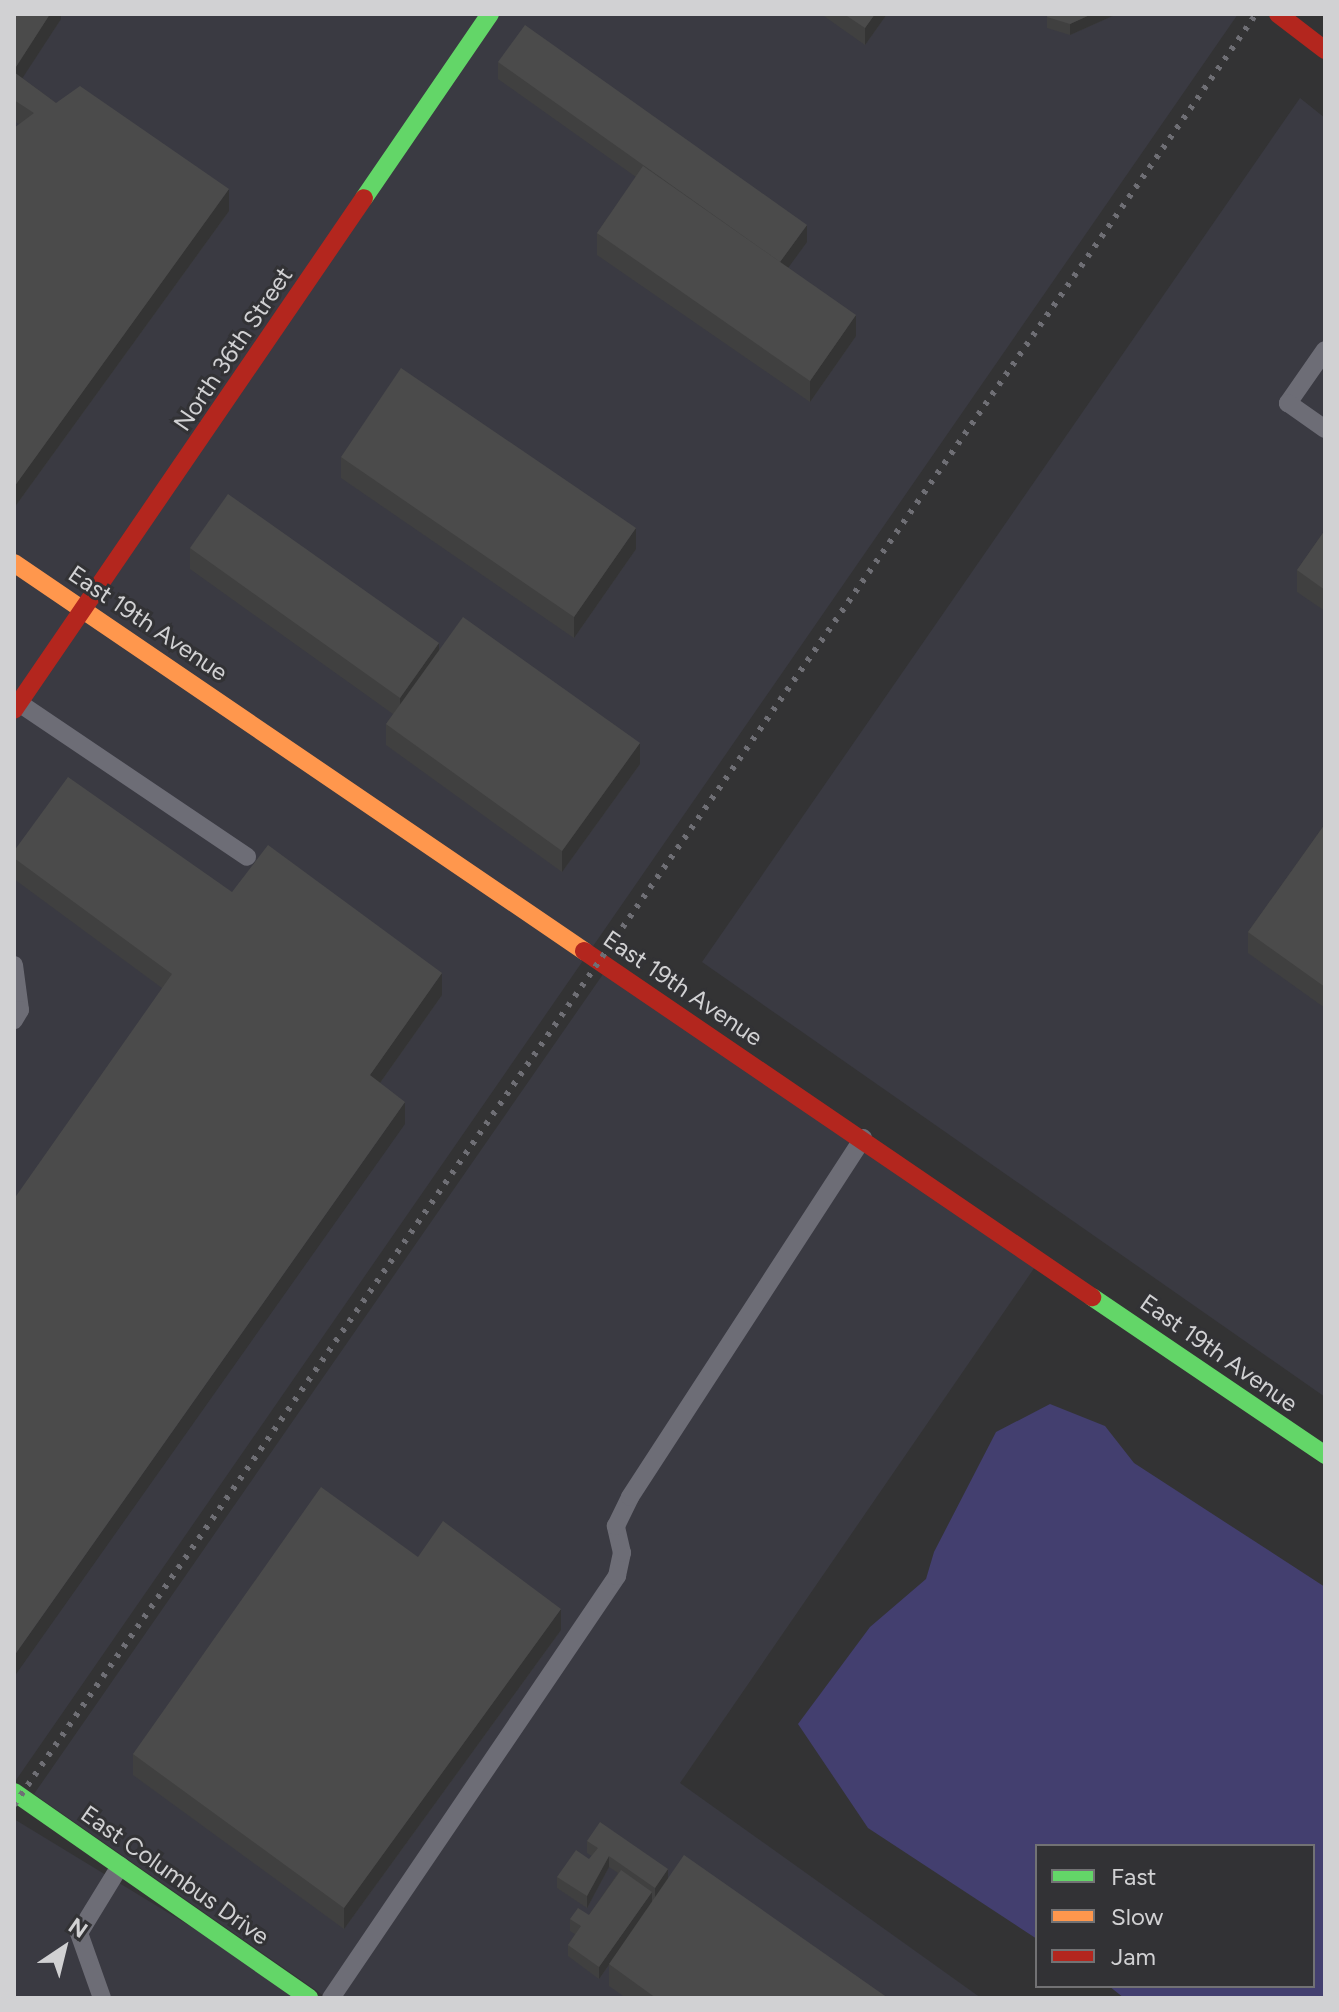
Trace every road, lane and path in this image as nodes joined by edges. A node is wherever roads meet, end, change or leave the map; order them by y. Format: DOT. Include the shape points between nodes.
graph roads {
  1 [pos="490,14"];
  2 [pos="1278,14"];
  3 [pos="1325,50"];
  4 [pos="1325,350"];
  5 [pos="1325,429"];
  6 [pos="14,563"];
  7 [pos="86,607"];
  8 [pos="16,706"];
  9 [pos="247,857"];
  10 [pos="14,965"];
  11 [pos="14,1020"];
  12 [pos="864,1137"];
  13 [pos="1325,1455"];
  14 [pos="14,1792"];
  15 [pos="120,1866"];
  16 [pos="300,1995"];
  17 [pos="102,1998"];
  18 [pos="331,1998"];
  1 -- 7 [label="main road, North 36th Street"];
  2 -- 3 [label="main road"];
  4 -- 5 [label="lane" via="1288,403"];
  6 -- 7 [label="main road, East 19th Avenue"];
  7 -- 8 [label="main road, North 36th Street"];
  7 -- 12 [label="main road, East 19th Avenue"];
  8 -- 9 [label="lane"];
  10 -- 11 [label="lane" via="20,1010"];
  12 -- 13 [label="main road, East 19th Avenue"];
  12 -- 18 [label="lane" via="630,1497 616,1526 622,1553 617,1576"];
  14 -- 15 [label="main road, East Columbus Drive"];
  15 -- 16 [label="main road, East Columbus Drive"];
  15 -- 17 [label="lane" via="79,1933"];
}
